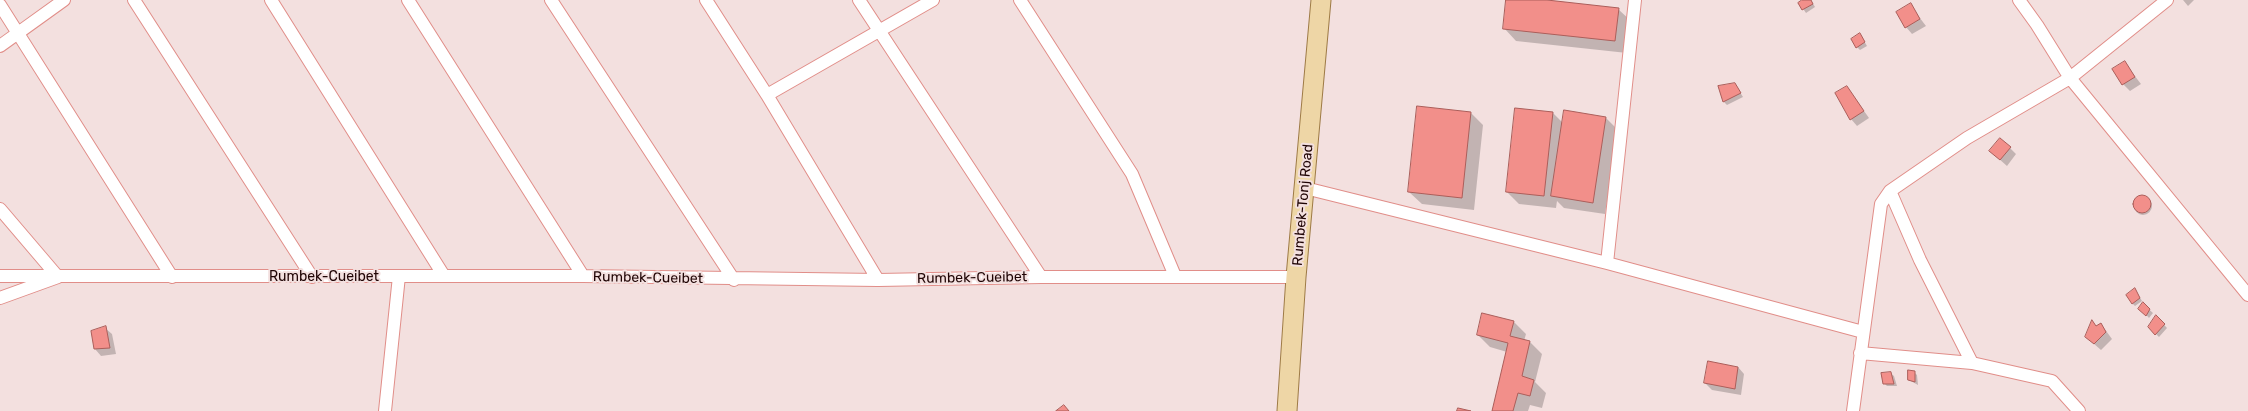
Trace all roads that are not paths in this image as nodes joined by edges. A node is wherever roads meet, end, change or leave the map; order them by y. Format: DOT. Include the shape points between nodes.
graph roads {
  1 [pos="64,0"];
  2 [pos="134,0"];
  3 [pos="271,0"];
  4 [pos="408,0"];
  5 [pos="551,0"];
  6 [pos="706,0"];
  7 [pos="859,0"];
  8 [pos="933,0"];
  9 [pos="1020,0"];
  10 [pos="1321,0"];
  11 [pos="1635,0"];
  12 [pos="2018,0"];
  13 [pos="2167,0"];
  14 [pos="0,5"];
  15 [pos="879,30"];
  16 [pos="18,33"];
  17 [pos="0,46"];
  18 [pos="2070,78"];
  19 [pos="767,95"];
  20 [pos="1305,188"];
  21 [pos="1890,191"];
  22 [pos="0,209"];
  23 [pos="1607,263"];
  24 [pos="0,276"];
  25 [pos="58,276"];
  26 [pos="399,276"];
  27 [pos="444,276"];
  28 [pos="583,276"];
  29 [pos="1175,276"];
  30 [pos="172,277"];
  31 [pos="312,277"];
  32 [pos="1041,277"];
  33 [pos="1296,277"];
  34 [pos="734,280"];
  35 [pos="878,280"];
  36 [pos="2244,282"];
  37 [pos="2248,296"];
  38 [pos="0,298"];
  39 [pos="1863,332"];
  40 [pos="1860,353"];
  41 [pos="1972,363"];
  42 [pos="385,411"];
  43 [pos="1288,411"];
  44 [pos="1853,411"];
  45 [pos="2079,411"];
  1 -- 16 [label="street"];
  2 -- 31 [label="street"];
  3 -- 27 [label="street"];
  4 -- 28 [label="street"];
  5 -- 34 [label="street"];
  6 -- 19 [label="street"];
  7 -- 15 [label="street"];
  8 -- 15 [label="street"];
  9 -- 29 [label="street" via="1132,174"];
  10 -- 20 [label="main road, Rumbek-Tonj Road"];
  11 -- 23 [label="street"];
  12 -- 18 [label="street" via="2038,25"];
  13 -- 18 [label="street"];
  14 -- 16 [label="street"];
  15 -- 19 [label="street"];
  15 -- 32 [label="street"];
  16 -- 17 [label="street"];
  16 -- 30 [label="street"];
  18 -- 21 [label="street" via="1967,138"];
  18 -- 36 [label="street"];
  19 -- 35 [label="street"];
  20 -- 23 [label="street"];
  20 -- 33 [label="main road, Rumbek-Tonj Road"];
  21 -- 39 [label="street" via="1881,204"];
  21 -- 41 [label="street" via="1920,260"];
  22 -- 25 [label="street"];
  23 -- 39 [label="street"];
  24 -- 25 [label="street, Rumbek-Cueibet"];
  25 -- 30 [label="street, Rumbek-Cueibet"];
  25 -- 38 [label="street"];
  26 -- 27 [label="street, Rumbek-Cueibet"];
  26 -- 31 [label="street, Rumbek-Cueibet"];
  26 -- 42 [label="street"];
  27 -- 28 [label="street, Rumbek-Cueibet"];
  28 -- 34 [label="street, Rumbek-Cueibet"];
  29 -- 32 [label="street, Rumbek-Cueibet"];
  29 -- 33 [label="street, Rumbek-Cueibet"];
  30 -- 31 [label="street, Rumbek-Cueibet"];
  32 -- 35 [label="street, Rumbek-Cueibet"];
  33 -- 43 [label="main road, Rumbek-Tonj Road"];
  34 -- 35 [label="street, Rumbek-Cueibet"];
  36 -- 37 [label="street"];
  39 -- 40 [label="street"];
  40 -- 41 [label="street"];
  40 -- 44 [label="street"];
  41 -- 45 [label="street" via="2052,381"];
}
